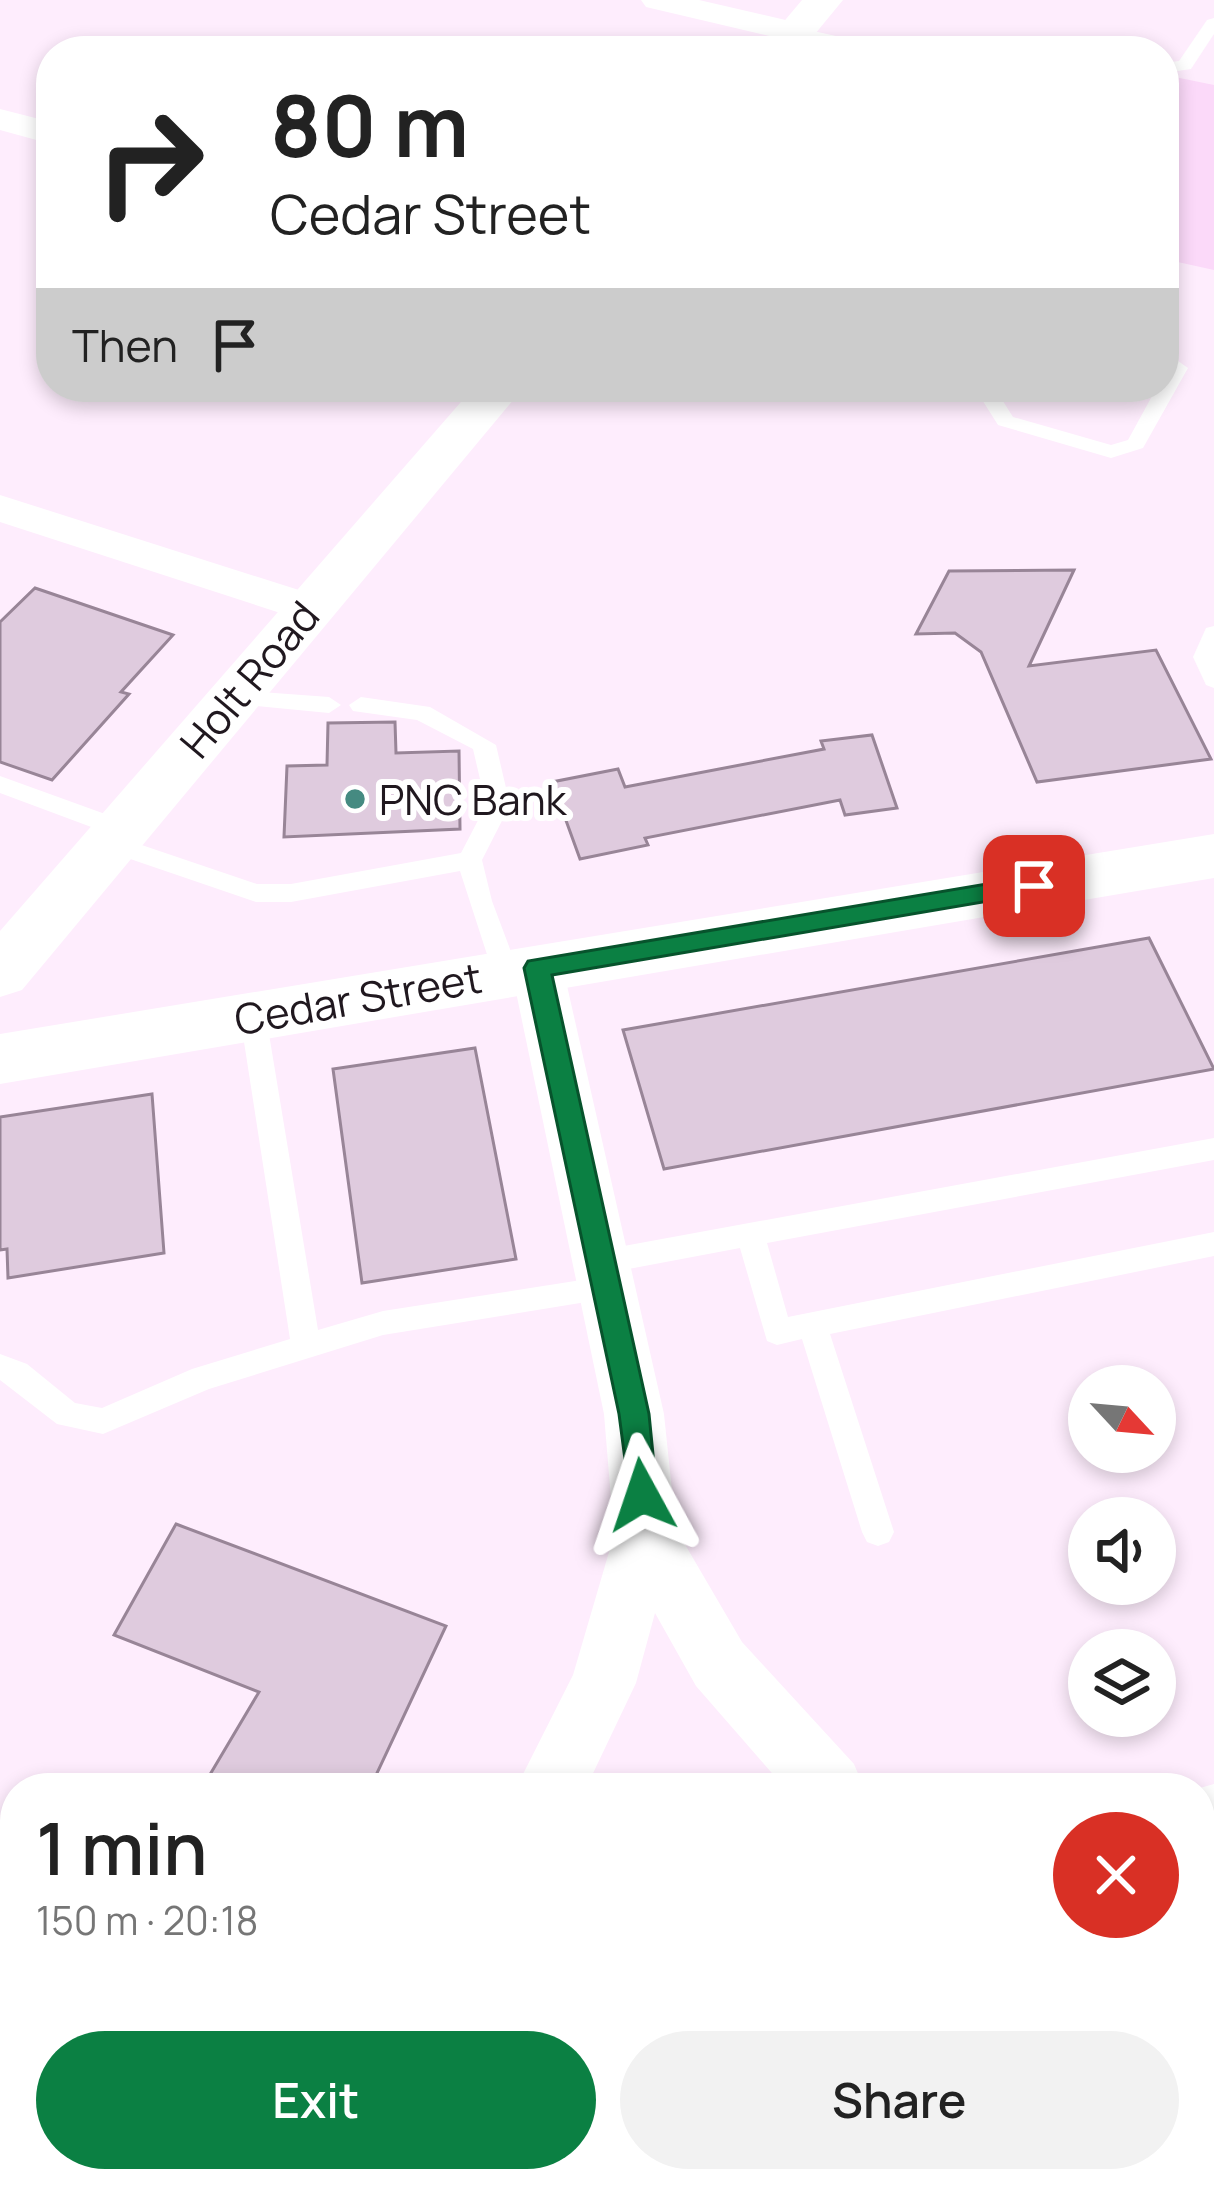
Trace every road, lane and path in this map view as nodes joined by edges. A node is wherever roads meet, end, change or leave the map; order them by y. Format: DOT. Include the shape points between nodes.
graph roads {
  1 [pos="657,0"];
  2 [pos="823,0"];
  3 [pos="1213,23"];
  4 [pos="771,36"];
  5 [pos="791,36"];
  6 [pos="1179,66"];
  7 [pos="0,119"];
  8 [pos="36,129"];
  9 [pos="487,402"];
  10 [pos="993,402"];
  11 [pos="1159,402"];
  12 [pos="0,508"];
  13 [pos="308,608"];
  14 [pos="1214,633"];
  15 [pos="1214,680"];
  16 [pos="233,698"];
  17 [pos="329,705"];
  18 [pos="361,705"];
  19 [pos="0,784"];
  20 [pos="115,836"];
  21 [pos="1214,856"];
  22 [pos="470,860"];
  23 [pos="522,970"];
  24 [pos="0,973"];
  25 [pos="253,1016"];
  26 [pos="0,1059"];
  27 [pos="1214,1149"];
  28 [pos="752,1236"];
  29 [pos="1214,1244"];
  30 [pos="604,1275"];
  31 [pos="812,1324"];
  32 [pos="306,1347"];
  33 [pos="0,1366"];
  34 [pos="878,1532"];
  35 [pos="645,1535"];
  36 [pos="558,1773"];
  37 [pos="817,1773"];
  1 -- 4 [label="street"];
  2 -- 5 [label="main road"];
  3 -- 6 [label="lane"];
  7 -- 8 [label="street"];
  9 -- 13 [label="main road, Holt Road"];
  10 -- 11 [label="lane" via="1005,421 1111,452 1136,443"];
  12 -- 13 [label="street"];
  13 -- 16 [label="main road, Holt Road"];
  14 -- 15 [label="lane" via="1204,657"];
  16 -- 17 [label="lane"];
  16 -- 20 [label="main road, Holt Road"];
  18 -- 22 [label="lane" via="422,713 484,745 498,805"];
  19 -- 20 [label="lane"];
  20 -- 22 [label="lane" via="256,893"];
  20 -- 24 [label="main road, Holt Road"];
  21 -- 23 [label="main road, Cedar Street"];
  22 -- 23 [label="lane" via="479,901"];
  23 -- 25 [label="main road, Cedar Street"];
  23 -- 30 [label="street"];
  25 -- 26 [label="main road, Cedar Street"];
  25 -- 32 [label="lane"];
  27 -- 28 [label="lane"];
  28 -- 30 [label="lane"];
  28 -- 31 [label="lane" via="777,1331"];
  29 -- 31 [label="lane"];
  30 -- 32 [label="lane"];
  30 -- 35 [label="street" via="634,1414"];
  31 -- 34 [label="lane"];
  32 -- 33 [label="lane" via="103,1420 68,1415"];
  35 -- 36 [label="street" via="603,1683"];
  35 -- 37 [label="street" via="719,1664"];
}
